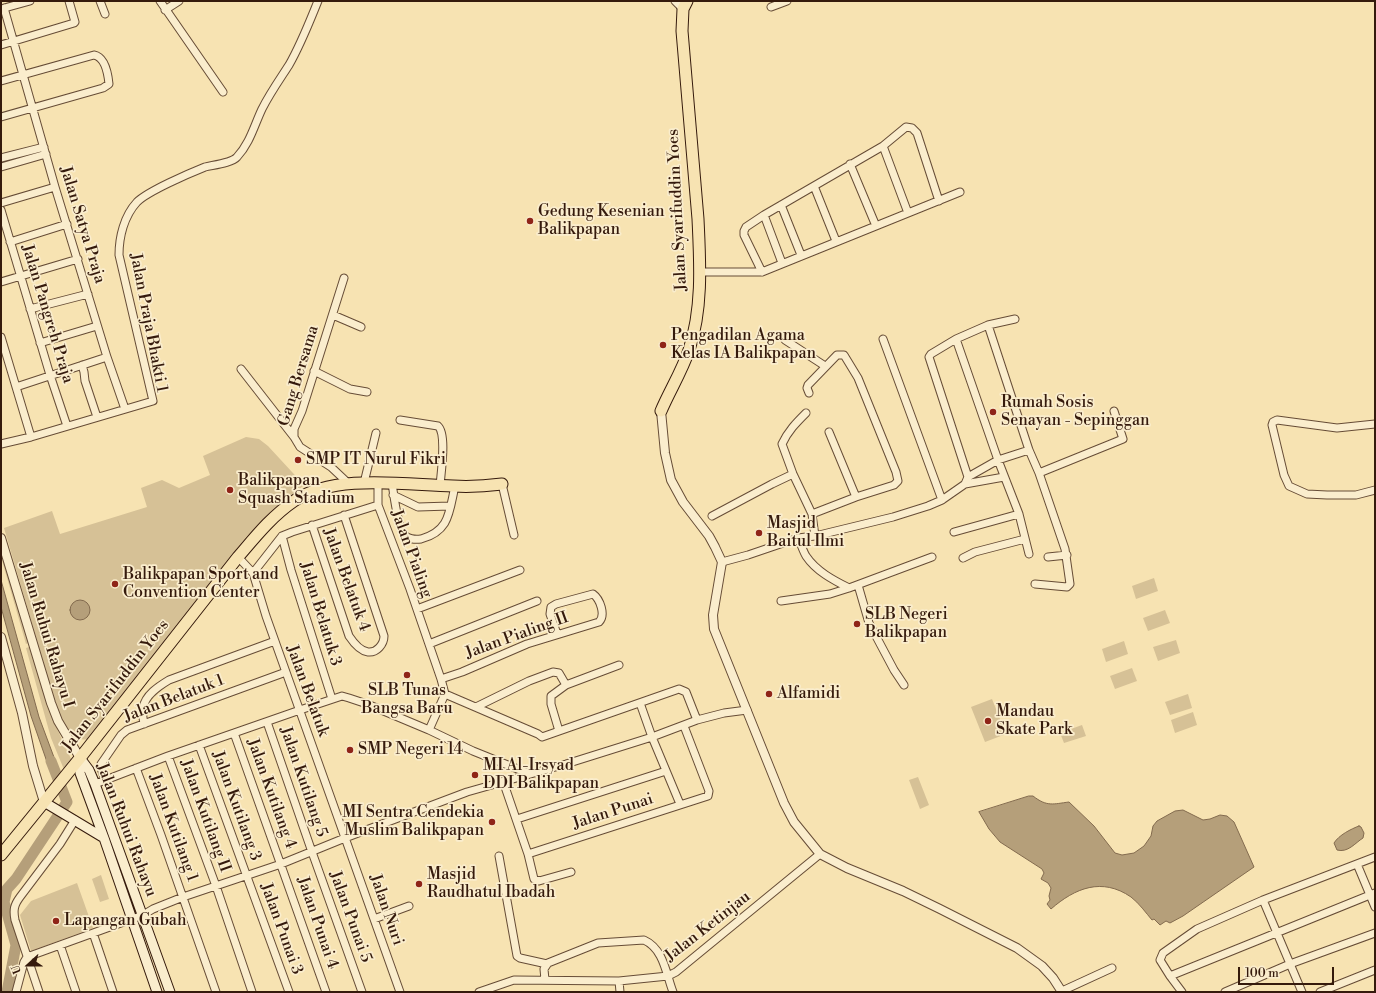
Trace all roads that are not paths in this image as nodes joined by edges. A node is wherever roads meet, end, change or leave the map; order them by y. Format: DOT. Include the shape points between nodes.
graph roads {
  1 [pos="30,1"];
  2 [pos="69,1"];
  3 [pos="100,1"];
  4 [pos="160,1"];
  5 [pos="179,1"];
  6 [pos="318,1"];
  7 [pos="786,1"];
  8 [pos="682,4"];
  9 [pos="4,6"];
  10 [pos="771,7"];
  11 [pos="165,10"];
  12 [pos="105,14"];
  13 [pos="14,41"];
  14 [pos="1,45"];
  15 [pos="23,75"];
  16 [pos="1,81"];
  17 [pos="223,92"];
  18 [pos="32,108"];
  19 [pos="1,117"];
  20 [pos="883,146"];
  21 [pos="45,150"];
  22 [pos="1,158"];
  23 [pos="850,164"];
  24 [pos="1,167"];
  25 [pos="814,186"];
  26 [pos="55,187"];
  27 [pos="960,192"];
  28 [pos="939,201"];
  29 [pos="1,203"];
  30 [pos="782,205"];
  31 [pos="1,210"];
  32 [pos="908,213"];
  33 [pos="764,215"];
  34 [pos="67,224"];
  35 [pos="876,226"];
  36 [pos="10,242"];
  37 [pos="836,242"];
  38 [pos="801,255"];
  39 [pos="78,259"];
  40 [pos="782,263"];
  41 [pos="699,272"];
  42 [pos="762,272"];
  43 [pos="20,276"];
  44 [pos="344,278"];
  45 [pos="1,282"];
  46 [pos="88,294"];
  47 [pos="30,309"];
  48 [pos="333,315"];
  49 [pos="1015,319"];
  50 [pos="97,326"];
  51 [pos="988,326"];
  52 [pos="361,327"];
  53 [pos="1,337"];
  54 [pos="883,339"];
  55 [pos="956,339"];
  56 [pos="785,340"];
  57 [pos="40,343"];
  58 [pos="107,357"];
  59 [pos="82,365"];
  60 [pos="825,366"];
  61 [pos="241,369"];
  62 [pos="314,371"];
  63 [pos="50,376"];
  64 [pos="16,387"];
  65 [pos="367,392"];
  66 [pos="809,393"];
  67 [pos="124,409"];
  68 [pos="661,411"];
  69 [pos="1114,411"];
  70 [pos="806,413"];
  71 [pos="97,417"];
  72 [pos="400,420"];
  73 [pos="1375,424"];
  74 [pos="67,426"];
  75 [pos="829,432"];
  76 [pos="376,433"];
  77 [pos="30,437"];
  78 [pos="294,437"];
  79 [pos="1,444"];
  80 [pos="1029,450"];
  81 [pos="998,460"];
  82 [pos="1039,473"];
  83 [pos="793,474"];
  84 [pos="968,477"];
  85 [pos="1004,477"];
  86 [pos="348,483"];
  87 [pos="378,483"];
  88 [pos="364,484"];
  89 [pos="392,484"];
  90 [pos="502,484"];
  91 [pos="965,484"];
  92 [pos="440,486"];
  93 [pos="455,486"];
  94 [pos="1375,490"];
  95 [pos="394,495"];
  96 [pos="856,497"];
  97 [pos="942,500"];
  98 [pos="378,504"];
  99 [pos="450,506"];
  100 [pos="812,514"];
  101 [pos="1018,514"];
  102 [pos="344,515"];
  103 [pos="712,516"];
  104 [pos="312,525"];
  105 [pos="954,532"];
  106 [pos="514,535"];
  107 [pos="282,536"];
  108 [pos="815,536"];
  109 [pos="1,538"];
  110 [pos="798,538"];
  111 [pos="1025,539"];
  112 [pos="1029,554"];
  113 [pos="1067,555"];
  114 [pos="238,557"];
  115 [pos="932,557"];
  116 [pos="1048,557"];
  117 [pos="963,558"];
  118 [pos="722,562"];
  119 [pos="520,570"];
  120 [pos="253,573"];
  121 [pos="1035,584"];
  122 [pos="858,585"];
  123 [pos="849,588"];
  124 [pos="537,601"];
  125 [pos="781,602"];
  126 [pos="417,609"];
  127 [pos="557,634"];
  128 [pos="1,637"];
  129 [pos="274,641"];
  130 [pos="429,644"];
  131 [pos="618,665"];
  132 [pos="286,672"];
  133 [pos="441,679"];
  134 [pos="566,685"];
  135 [pos="904,685"];
  136 [pos="445,694"];
  137 [pos="332,699"];
  138 [pos="640,703"];
  139 [pos="476,707"];
  140 [pos="300,710"];
  141 [pos="747,710"];
  142 [pos="697,720"];
  143 [pos="267,722"];
  144 [pos="144,724"];
  145 [pos="684,726"];
  146 [pos="429,730"];
  147 [pos="559,731"];
  148 [pos="234,733"];
  149 [pos="652,737"];
  150 [pos="199,745"];
  151 [pos="168,756"];
  152 [pos="80,758"];
  153 [pos="136,768"];
  154 [pos="666,771"];
  155 [pos="530,774"];
  156 [pos="106,780"];
  157 [pos="503,781"];
  158 [pos="95,784"];
  159 [pos="680,804"];
  160 [pos="48,805"];
  161 [pos="72,818"];
  162 [pos="517,820"];
  163 [pos="104,838"];
  164 [pos="345,838"];
  165 [pos="312,852"];
  166 [pos="528,854"];
  167 [pos="820,854"];
  168 [pos="1,855"];
  169 [pos="499,856"];
  170 [pos="1375,857"];
  171 [pos="281,864"];
  172 [pos="1357,864"];
  173 [pos="571,872"];
  174 [pos="247,876"];
  175 [pos="216,886"];
  176 [pos="1372,894"];
  177 [pos="183,898"];
  178 [pos="1263,900"];
  179 [pos="408,906"];
  180 [pos="1375,907"];
  181 [pos="143,915"];
  182 [pos="132,919"];
  183 [pos="374,919"];
  184 [pos="92,933"];
  185 [pos="1278,933"];
  186 [pos="1375,933"];
  187 [pos="60,945"];
  188 [pos="27,957"];
  189 [pos="547,964"];
  190 [pos="1290,964"];
  191 [pos="1112,968"];
  192 [pos="1375,970"];
  193 [pos="668,976"];
  194 [pos="1170,976"];
  195 [pos="545,980"];
  196 [pos="619,980"];
  197 [pos="495,989"];
  198 [pos="16,992"];
  199 [pos="40,992"];
  200 [pos="76,992"];
  201 [pos="114,992"];
  202 [pos="157,992"];
  203 [pos="170,992"];
  204 [pos="216,992"];
  205 [pos="252,992"];
  206 [pos="288,992"];
  207 [pos="326,992"];
  208 [pos="362,992"];
  209 [pos="400,992"];
  210 [pos="479,992"];
  211 [pos="620,992"];
  212 [pos="673,992"];
  213 [pos="1062,992"];
  214 [pos="1182,992"];
  215 [pos="1225,992"];
  216 [pos="1302,992"];
  217 [pos="1320,992"];
  1 -- 9 [label="street"];
  2 -- 13 [label="street" via="74,23"];
  3 -- 12 [label="street"];
  4 -- 11 [label="street"];
  5 -- 11 [label="street"];
  6 -- 67 [label="street, Jalan Praja Bhakti 1" via="304,35 262,109 246,146 235,159 205,168 150,192 138,202 123,227 119,256 153,401"];
  7 -- 10 [label="street"];
  8 -- 41 [label="highway, Jalan Syarifuddin Yoes" via="682,31 698,219"];
  9 -- 13 [label="street, Jalan Satya Praja"];
  11 -- 17 [label="street"];
  13 -- 14 [label="street"];
  13 -- 15 [label="street, Jalan Satya Praja"];
  15 -- 16 [label="street"];
  15 -- 18 [label="street, Jalan Satya Praja"];
  15 -- 18 [label="street" via="94,55 100,56 108,77 107,86"];
  18 -- 19 [label="street"];
  18 -- 21 [label="street, Jalan Satya Praja"];
  20 -- 23 [label="street"];
  20 -- 28 [label="street" via="906,127 914,130"];
  20 -- 32 [label="street"];
  21 -- 22 [label="street"];
  21 -- 24 [label="street"];
  21 -- 26 [label="street, Jalan Satya Praja"];
  23 -- 25 [label="street"];
  23 -- 35 [label="street"];
  25 -- 30 [label="street"];
  25 -- 37 [label="street"];
  26 -- 29 [label="street"];
  26 -- 34 [label="street, Jalan Satya Praja"];
  27 -- 28 [label="street"];
  28 -- 32 [label="street"];
  30 -- 33 [label="street"];
  30 -- 38 [label="street"];
  31 -- 36 [label="street, Jalan Pangreh Praja"];
  32 -- 35 [label="street"];
  33 -- 40 [label="street"];
  33 -- 42 [label="street" via="744,231"];
  34 -- 36 [label="street"];
  34 -- 39 [label="street, Jalan Satya Praja"];
  35 -- 37 [label="street"];
  36 -- 43 [label="street, Jalan Pangreh Praja"];
  37 -- 38 [label="street"];
  38 -- 40 [label="street"];
  39 -- 43 [label="street"];
  39 -- 46 [label="street, Jalan Satya Praja"];
  40 -- 42 [label="street"];
  41 -- 42 [label="street"];
  41 -- 68 [label="highway, Jalan Syarifuddin Yoes" via="693,338"];
  43 -- 45 [label="street"];
  43 -- 47 [label="street, Jalan Pangreh Praja"];
  44 -- 48 [label="street, Gang Bersama"];
  46 -- 47 [label="street"];
  46 -- 50 [label="street, Jalan Satya Praja"];
  47 -- 57 [label="street, Jalan Pangreh Praja"];
  48 -- 52 [label="street"];
  48 -- 62 [label="street, Gang Bersama"];
  49 -- 51 [label="street"];
  50 -- 57 [label="street"];
  50 -- 58 [label="street, Jalan Satya Praja"];
  51 -- 55 [label="street"];
  51 -- 80 [label="street"];
  53 -- 64 [label="street"];
  54 -- 97 [label="street"];
  55 -- 81 [label="street"];
  55 -- 84 [label="street" via="931,354 929,358"];
  56 -- 60 [label="street"];
  57 -- 63 [label="street, Jalan Pangreh Praja"];
  58 -- 59 [label="street"];
  58 -- 67 [label="street, Jalan Satya Praja"];
  59 -- 63 [label="street"];
  59 -- 71 [label="street"];
  60 -- 66 [label="street" via="808,385"];
  60 -- 96 [label="street" via="840,354 844,355 853,367 896,472 898,481 894,485"];
  61 -- 78 [label="street"];
  62 -- 65 [label="street" via="350,389"];
  62 -- 78 [label="street, Gang Bersama" via="294,429"];
  63 -- 64 [label="street"];
  63 -- 74 [label="street, Jalan Pangreh Praja"];
  64 -- 77 [label="street"];
  67 -- 71 [label="street, Jalan Praja Bhakti 1"];
  68 -- 118 [label="street" via="665,453 671,480 683,502 716,547"];
  69 -- 82 [label="street" via="1123,439"];
  70 -- 83 [label="street" via="786,435 782,444"];
  71 -- 74 [label="street, Jalan Praja Bhakti 1"];
  72 -- 92 [label="street" via="440,428 443,443"];
  73 -- 94 [label="street" via="1337,428 1277,420 1272,425 1289,486 1307,494 1356,495"];
  74 -- 77 [label="street, Jalan Praja Bhakti 1"];
  75 -- 96 [label="street"];
  76 -- 88 [label="street"];
  77 -- 79 [label="street, Jalan Praja Bhakti 1"];
  78 -- 86 [label="street, Gang Bersama" via="300,447 331,467"];
  80 -- 81 [label="street"];
  80 -- 82 [label="street"];
  81 -- 84 [label="street"];
  81 -- 85 [label="street"];
  82 -- 113 [label="street"];
  83 -- 100 [label="street"];
  83 -- 103 [label="street"];
  84 -- 91 [label="street"];
  85 -- 91 [label="street"];
  85 -- 101 [label="street"];
  86 -- 88 [label="highway, Jalan Syarifuddin Yoes"];
  86 -- 114 [label="highway, Jalan Syarifuddin Yoes" via="324,488 295,500 264,525"];
  87 -- 88 [label="highway, Jalan Syarifuddin Yoes"];
  87 -- 89 [label="highway, Jalan Syarifuddin Yoes"];
  87 -- 98 [label="street"];
  89 -- 92 [label="highway, Jalan Syarifuddin Yoes"];
  89 -- 95 [label="street"];
  90 -- 93 [label="highway, Jalan Syarifuddin Yoes"];
  90 -- 106 [label="street"];
  91 -- 97 [label="street"];
  92 -- 93 [label="highway, Jalan Syarifuddin Yoes"];
  93 -- 99 [label="street"];
  95 -- 99 [label="street" via="418,507"];
  95 -- 99 [label="street" via="400,527 405,536 417,540 430,536 441,528 447,521"];
  96 -- 100 [label="street"];
  97 -- 108 [label="street" via="893,517"];
  98 -- 102 [label="street, Jalan Pialing"];
  98 -- 126 [label="street, Jalan Pialing"];
  100 -- 108 [label="street"];
  101 -- 105 [label="street"];
  101 -- 111 [label="street"];
  102 -- 104 [label="street, Jalan Pialing"];
  102 -- 104 [label="street, Jalan Belatuk 4" via="384,636 382,645 376,650 368,652 361,649 349,636"];
  104 -- 107 [label="street, Jalan Pialing"];
  107 -- 120 [label="street"];
  107 -- 137 [label="street, Jalan Belatuk 3"];
  108 -- 110 [label="street"];
  109 -- 152 [label="street, Jalan Ruhui Rahayu I" via="51,703"];
  110 -- 118 [label="street"];
  110 -- 123 [label="street" via="805,555 815,567 829,578"];
  111 -- 112 [label="street"];
  111 -- 117 [label="street" via="975,552"];
  113 -- 116 [label="street"];
  113 -- 121 [label="street" via="1069,586"];
  114 -- 120 [label="street, Jalan Belatuk"];
  114 -- 152 [label="highway, Jalan Syarifuddin Yoes"];
  115 -- 122 [label="street"];
  118 -- 141 [label="street" via="713,615 714,629"];
  119 -- 126 [label="street"];
  120 -- 129 [label="street, Jalan Belatuk"];
  122 -- 123 [label="street"];
  122 -- 135 [label="street" via="869,623"];
  123 -- 125 [label="street" via="830,594"];
  124 -- 130 [label="street"];
  126 -- 130 [label="street, Jalan Pialing"];
  127 -- 127 [label="street, Jalan Pialing II" via="550,614 551,607 593,594 603,615 600,622"];
  127 -- 133 [label="street, Jalan Pialing II"];
  128 -- 160 [label="street" via="22,713 33,766"];
  129 -- 132 [label="street, Jalan Belatuk"];
  129 -- 144 [label="street" via="169,680 154,691 143,706"];
  130 -- 133 [label="street, Jalan Pialing"];
  131 -- 134 [label="street"];
  132 -- 140 [label="street, Jalan Belatuk"];
  132 -- 144 [label="street, Jalan Belatuk 1"];
  133 -- 136 [label="street, Jalan Pialing"];
  134 -- 139 [label="street" via="559,673 553,672"];
  134 -- 147 [label="street" via="550,699"];
  136 -- 139 [label="street"];
  136 -- 146 [label="street"];
  137 -- 140 [label="street"];
  137 -- 146 [label="street" via="342,696 349,698"];
  138 -- 142 [label="street" via="682,690 686,692"];
  138 -- 147 [label="street"];
  138 -- 149 [label="street"];
  139 -- 147 [label="street" via="542,737"];
  140 -- 143 [label="street"];
  140 -- 164 [label="street, Jalan Belatuk"];
  141 -- 142 [label="street"];
  141 -- 167 [label="street" via="788,812"];
  142 -- 145 [label="street"];
  143 -- 148 [label="street"];
  143 -- 165 [label="street, Jalan Kutilang 5"];
  144 -- 156 [label="street, Jalan Belatuk 1" via="121,735 101,764 100,768"];
  145 -- 149 [label="street"];
  145 -- 159 [label="street, Jalan Punai" via="709,794"];
  146 -- 155 [label="street"];
  148 -- 150 [label="street"];
  148 -- 171 [label="street, Jalan Kutilang 4"];
  149 -- 154 [label="street"];
  149 -- 155 [label="street"];
  150 -- 151 [label="street"];
  150 -- 174 [label="street, Jalan Kutilang 3"];
  151 -- 153 [label="street"];
  151 -- 175 [label="street, Jalan Kutilang II"];
  152 -- 158 [label="main road, Jalan Ruhui Rahayu"];
  152 -- 160 [label="highway, Jalan Syarifuddin Yoes" via="54,791"];
  152 -- 163 [label="main road, Jalan Ruhui Rahayu" via="80,773"];
  153 -- 156 [label="street"];
  153 -- 177 [label="street, Jalan Kutilang 1"];
  154 -- 159 [label="street"];
  154 -- 162 [label="street"];
  155 -- 157 [label="street"];
  156 -- 158 [label="street"];
  157 -- 162 [label="street"];
  157 -- 164 [label="street" via="466,792"];
  158 -- 181 [label="main road, Jalan Ruhui Rahayu"];
  159 -- 166 [label="street, Jalan Punai"];
  160 -- 161 [label="main road, Jalan Ruhui Rahayu"];
  160 -- 168 [label="highway, Jalan Syarifuddin Yoes"];
  161 -- 163 [label="main road, Jalan Ruhui Rahayu"];
  161 -- 188 [label="street" via="60,844 14,906 15,920"];
  162 -- 166 [label="street"];
  163 -- 182 [label="main road, Jalan Ruhui Rahayu"];
  164 -- 165 [label="street"];
  164 -- 183 [label="street, Jalan Nuri"];
  165 -- 171 [label="street"];
  165 -- 208 [label="street, Jalan Punai 5"];
  166 -- 173 [label="street" via="536,881"];
  167 -- 193 [label="street, Jalan Ketinjau"];
  167 -- 213 [label="street" via="940,908 1017,948 1042,966"];
  169 -- 189 [label="street" via="517,956"];
  170 -- 172 [label="street"];
  171 -- 174 [label="street"];
  171 -- 207 [label="street, Jalan Punai 4"];
  172 -- 176 [label="street"];
  172 -- 178 [label="street"];
  174 -- 175 [label="street"];
  174 -- 206 [label="street, Jalan Punai 3"];
  175 -- 177 [label="street"];
  175 -- 205 [label="street, Jalan Kutilang II"];
  176 -- 180 [label="street"];
  176 -- 185 [label="street"];
  177 -- 181 [label="street"];
  177 -- 204 [label="street, Jalan Kutilang 1"];
  178 -- 185 [label="street"];
  178 -- 194 [label="street" via="1197,928 1163,953 1160,962"];
  179 -- 183 [label="street"];
  181 -- 182 [label="street"];
  181 -- 203 [label="main road, Jalan Ruhui Rahayu"];
  182 -- 184 [label="street"];
  182 -- 202 [label="main road, Jalan Ruhui Rahayu"];
  183 -- 209 [label="street, Jalan Nuri"];
  184 -- 187 [label="street"];
  184 -- 201 [label="street"];
  185 -- 190 [label="street"];
  185 -- 194 [label="street"];
  186 -- 190 [label="street"];
  187 -- 188 [label="street"];
  187 -- 200 [label="street"];
  188 -- 198 [label="street"];
  188 -- 199 [label="street"];
  189 -- 193 [label="street" via="598,943 644,940 651,943 660,955"];
  189 -- 195 [label="street" via="544,969"];
  190 -- 215 [label="street"];
  190 -- 216 [label="street"];
  191 -- 213 [label="street"];
  192 -- 217 [label="street"];
  193 -- 196 [label="street, Jalan Ketinjau"];
  193 -- 212 [label="street"];
  194 -- 214 [label="street"];
  195 -- 196 [label="street, Jalan Ketinjau"];
  195 -- 197 [label="street, Jalan Ketinjau" via="514,980"];
  196 -- 211 [label="street"];
  197 -- 210 [label="street, Jalan Ketinjau"];
}
